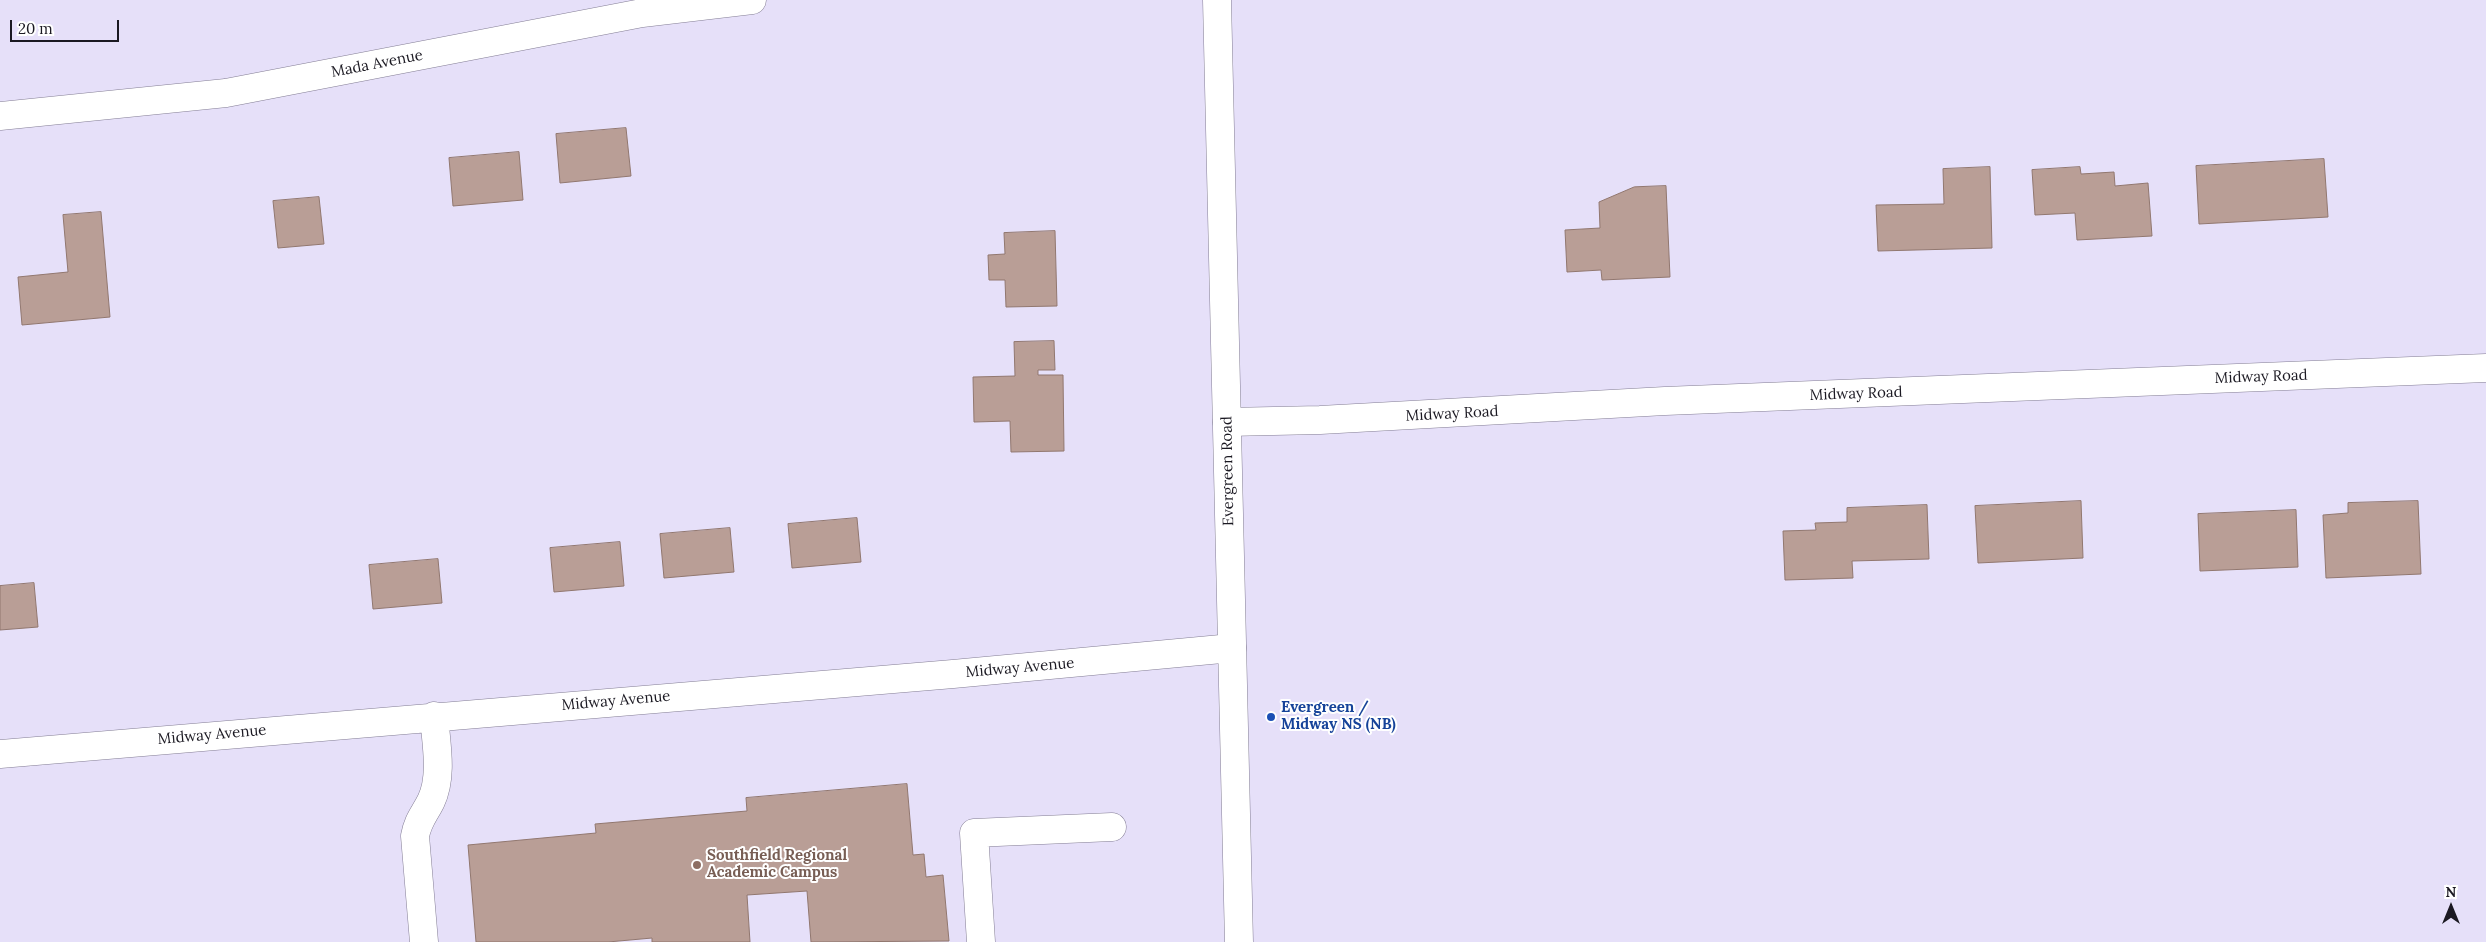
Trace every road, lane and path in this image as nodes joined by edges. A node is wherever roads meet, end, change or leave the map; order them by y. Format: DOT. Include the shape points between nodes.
graph roads {
  1 [pos="752,0"];
  2 [pos="1217,0"];
  3 [pos="0,116"];
  4 [pos="2486,368"];
  5 [pos="1227,422"];
  6 [pos="1232,648"];
  7 [pos="434,716"];
  8 [pos="0,754"];
  9 [pos="1112,827"];
  10 [pos="424,942"];
  11 [pos="980,942"];
  12 [pos="1239,942"];
  1 -- 3 [label="street, Mada Avenue" via="633,14 226,93"];
  2 -- 5 [label="street, Evergreen Road"];
  4 -- 5 [label="street, Midway Road"];
  5 -- 6 [label="street, Evergreen Road"];
  6 -- 7 [label="street, Midway Avenue"];
  6 -- 12 [label="street, Evergreen Road"];
  7 -- 8 [label="street, Midway Avenue"];
  7 -- 10 [label="street" via="436,785 414,836"];
  9 -- 11 [label="street" via="974,833"];
}
